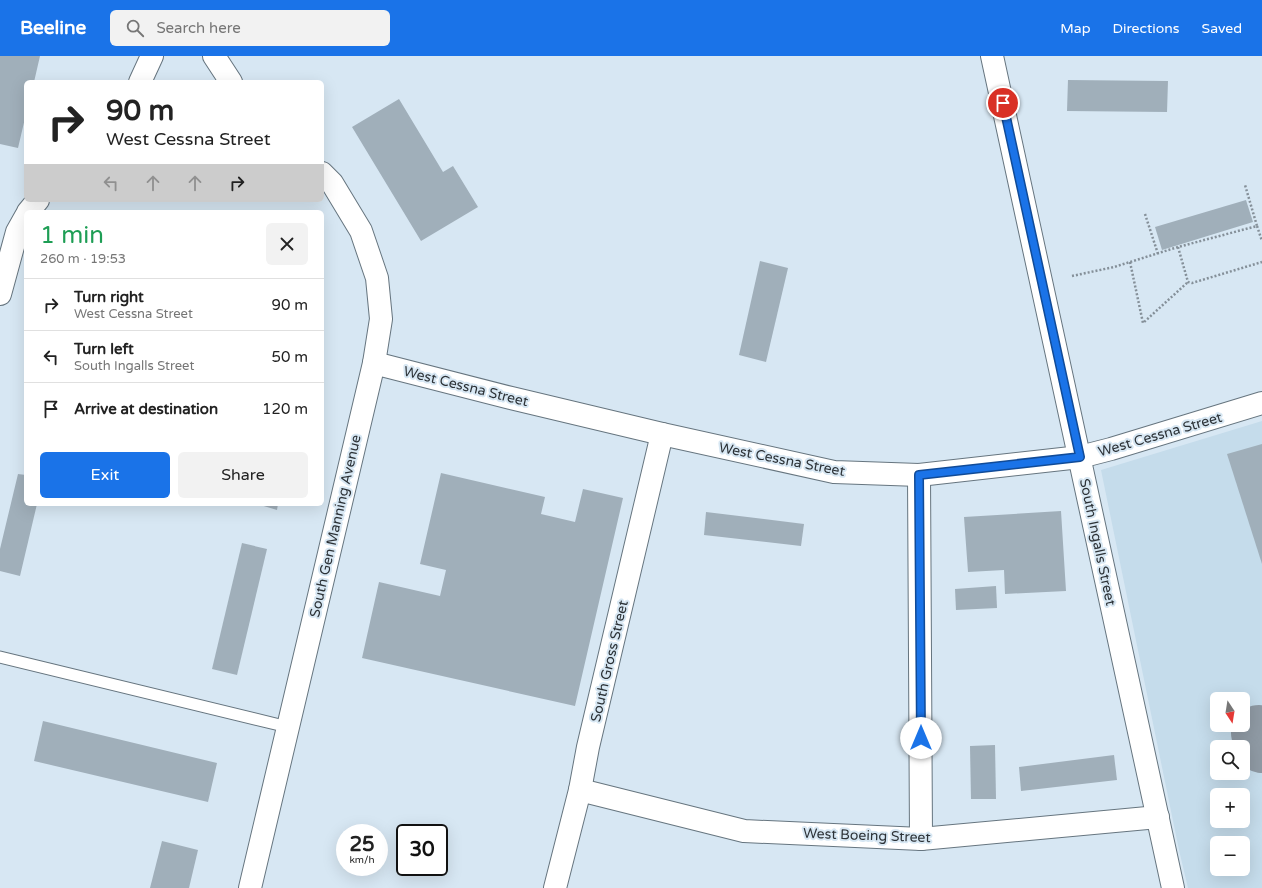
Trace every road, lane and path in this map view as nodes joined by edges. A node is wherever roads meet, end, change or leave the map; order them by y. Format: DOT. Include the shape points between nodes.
graph roads {
  1 [pos="152,56"];
  2 [pos="214,56"];
  3 [pos="992,56"];
  4 [pos="141,80"];
  5 [pos="230,80"];
  6 [pos="324,176"];
  7 [pos="1245,185"];
  8 [pos="36,202"];
  9 [pos="30,210"];
  10 [pos="1145,214"];
  11 [pos="24,220"];
  12 [pos="1257,226"];
  13 [pos="1262,242"];
  14 [pos="1178,247"];
  15 [pos="1158,254"];
  16 [pos="1130,262"];
  17 [pos="1262,262"];
  18 [pos="1072,276"];
  19 [pos="1188,282"];
  20 [pos="1,284"];
  21 [pos="374,363"];
  22 [pos="1262,403"];
  23 [pos="662,434"];
  24 [pos="1080,457"];
  25 [pos="919,475"];
  26 [pos="0,657"];
  27 [pos="288,727"];
  28 [pos="580,790"];
  29 [pos="1158,817"];
  30 [pos="921,839"];
  31 [pos="250,888"];
  32 [pos="555,888"];
  33 [pos="1174,888"];
  1 -- 4 [label="street"];
  2 -- 5 [label="street"];
  3 -- 24 [label="street, South Ingalls Street"];
  6 -- 21 [label="street, South Gen Manning Avenue" via="332,182 361,231 377,278 381,319"];
  7 -- 12 [label="path"];
  8 -- 9 [label="street"];
  10 -- 15 [label="path"];
  11 -- 20 [label="street" via="17,232"];
  12 -- 13 [label="path"];
  12 -- 14 [label="path"];
  14 -- 15 [label="path"];
  14 -- 19 [label="path"];
  15 -- 16 [label="path"];
  16 -- 18 [label="path"];
  16 -- 19 [label="path" via="1143,323"];
  17 -- 19 [label="path" via="1192,283"];
  21 -- 23 [label="street, West Cessna Street"];
  21 -- 27 [label="street, South Gen Manning Avenue"];
  22 -- 24 [label="street, West Cessna Street"];
  23 -- 25 [label="street, West Cessna Street" via="834,472"];
  23 -- 28 [label="street, South Gross Street"];
  24 -- 25 [label="street, West Cessna Street"];
  24 -- 29 [label="street, South Ingalls Street"];
  25 -- 30 [label="street"];
  26 -- 27 [label="lane"];
  27 -- 31 [label="street, South Gen Manning Avenue"];
  28 -- 30 [label="street, West Boeing Street" via="744,831"];
  28 -- 32 [label="street, South Gross Street"];
  29 -- 30 [label="street, West Boeing Street"];
  29 -- 33 [label="street, South Ingalls Street"];
}
